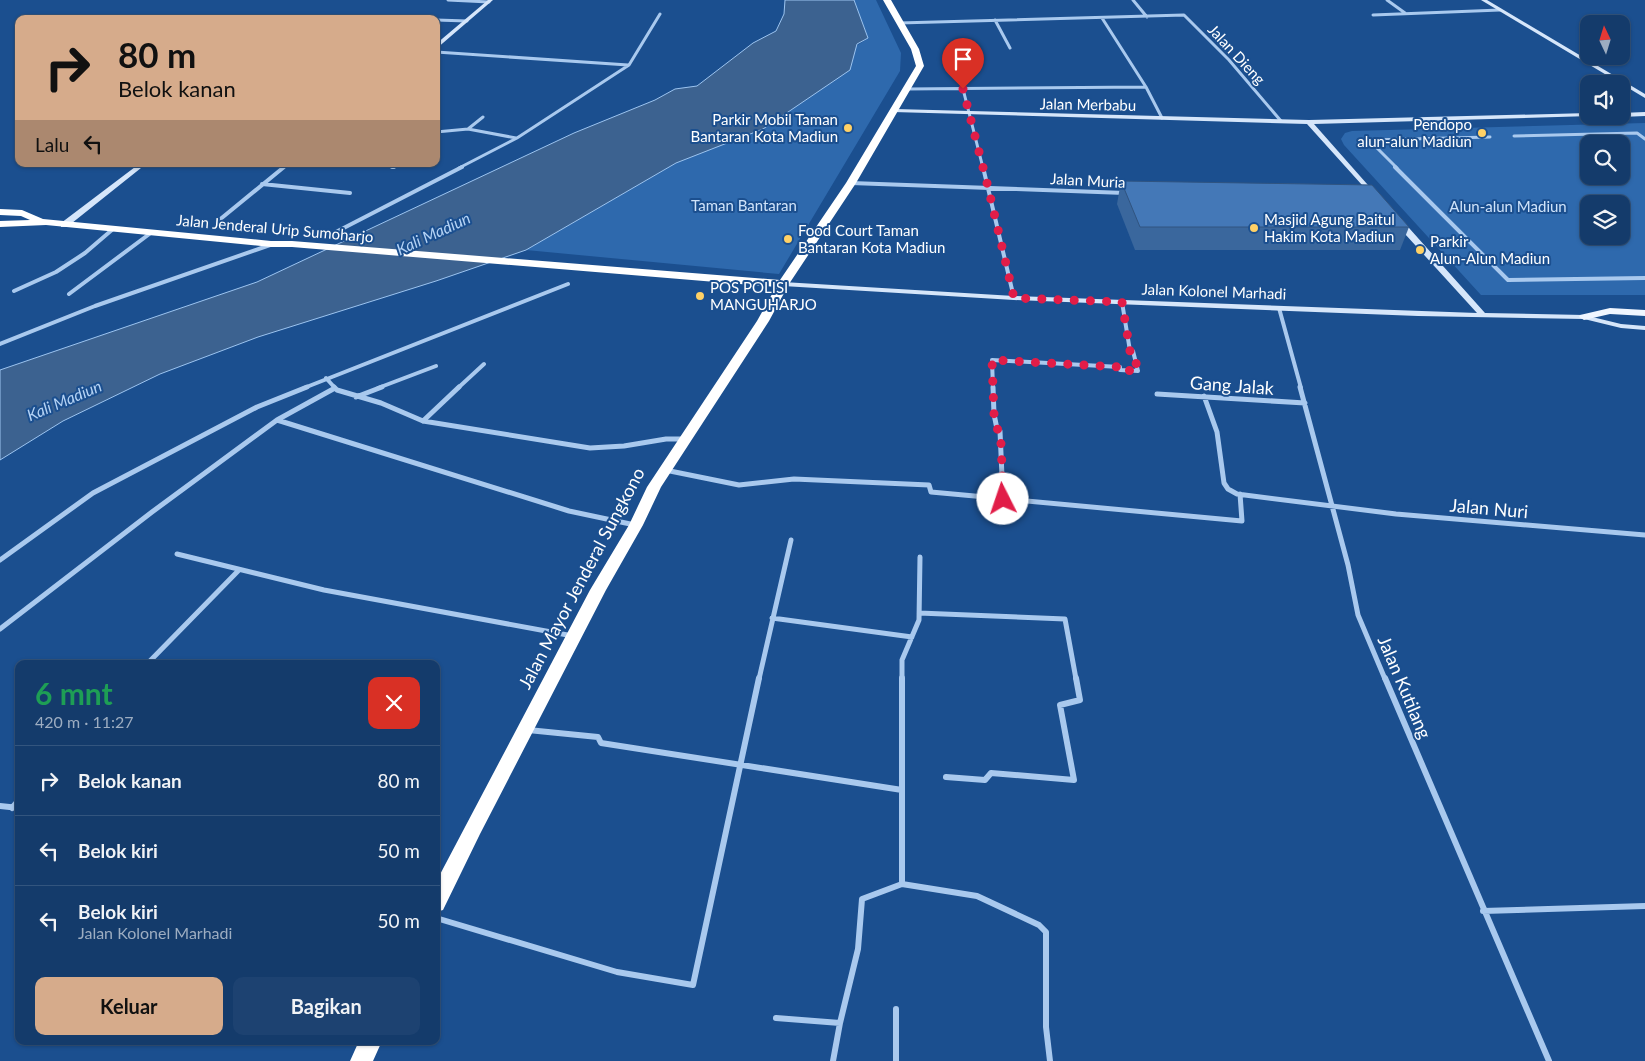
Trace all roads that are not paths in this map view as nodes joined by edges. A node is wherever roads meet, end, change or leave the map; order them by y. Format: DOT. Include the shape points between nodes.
graph roads {
  1 [pos="448,0"];
  2 [pos="887,0"];
  3 [pos="1133,0"];
  4 [pos="1387,0"];
  5 [pos="1483,0"];
  6 [pos="490,1"];
  7 [pos="1500,10"];
  8 [pos="1405,13"];
  9 [pos="660,14"];
  10 [pos="1373,15"];
  11 [pos="1147,17"];
  12 [pos="1102,18"];
  13 [pos="440,20"];
  14 [pos="995,20"];
  15 [pos="467,21"];
  16 [pos="899,23"];
  17 [pos="440,44"];
  18 [pos="1010,48"];
  19 [pos="440,52"];
  20 [pos="629,65"];
  21 [pos="1146,87"];
  22 [pos="907,89"];
  23 [pos="963,89"];
  24 [pos="1645,96"];
  25 [pos="895,111"];
  26 [pos="969,114"];
  27 [pos="1645,114"];
  28 [pos="1630,115"];
  29 [pos="1580,116"];
  30 [pos="483,117"];
  31 [pos="1162,118"];
  32 [pos="1282,121"];
  33 [pos="1309,122"];
  34 [pos="468,129"];
  35 [pos="440,132"];
  36 [pos="1514,136"];
  37 [pos="1490,137"];
  38 [pos="517,138"];
  39 [pos="1645,139"];
  40 [pos="139,167"];
  41 [pos="283,167"];
  42 [pos="851,183"];
  43 [pos="262,184"];
  44 [pos="988,187"];
  45 [pos="350,193"];
  46 [pos="1126,193"];
  47 [pos="1377,198"];
  48 [pos="0,212"];
  49 [pos="1390,212"];
  50 [pos="218,221"];
  51 [pos="46,222"];
  52 [pos="0,224"];
  53 [pos="64,225"];
  54 [pos="114,229"];
  55 [pos="152,232"];
  56 [pos="334,233"];
  57 [pos="271,244"];
  58 [pos="1645,278"];
  59 [pos="568,284"];
  60 [pos="783,284"];
  61 [pos="14,291"];
  62 [pos="69,294"];
  63 [pos="1014,298"];
  64 [pos="1122,302"];
  65 [pos="1279,308"];
  66 [pos="1645,313"];
  67 [pos="1484,316"];
  68 [pos="1584,317"];
  69 [pos="1645,328"];
  70 [pos="0,344"];
  71 [pos="484,364"];
  72 [pos="436,366"];
  73 [pos="326,378"];
  74 [pos="335,388"];
  75 [pos="1158,394"];
  76 [pos="1204,396"];
  77 [pos="355,397"];
  78 [pos="1305,403"];
  79 [pos="277,420"];
  80 [pos="423,421"];
  81 [pos="685,439"];
  82 [pos="665,470"];
  83 [pos="1240,494"];
  84 [pos="1003,499"];
  85 [pos="1331,505"];
  86 [pos="636,525"];
  87 [pos="1645,535"];
  88 [pos="790,540"];
  89 [pos="177,554"];
  90 [pos="920,557"];
  91 [pos="0,560"];
  92 [pos="238,572"];
  93 [pos="919,613"];
  94 [pos="772,618"];
  95 [pos="0,629"];
  96 [pos="574,636"];
  97 [pos="912,637"];
  98 [pos="150,660"];
  99 [pos="525,729"];
  100 [pos="742,764"];
  101 [pos="946,777"];
  102 [pos="902,790"];
  103 [pos="0,806"];
  104 [pos="15,808"];
  105 [pos="902,884"];
  106 [pos="440,893"];
  107 [pos="1645,906"];
  108 [pos="1483,911"];
  109 [pos="440,919"];
  110 [pos="896,1009"];
  111 [pos="776,1018"];
  112 [pos="840,1023"];
  113 [pos="369,1045"];
  114 [pos="361,1061"];
  115 [pos="833,1061"];
  116 [pos="896,1061"];
  117 [pos="1050,1061"];
  118 [pos="1549,1061"];
  1 -- 6 [label="street"];
  2 -- 16 [label="highway"];
  3 -- 11 [label="street"];
  4 -- 8 [label="street"];
  5 -- 7 [label="street"];
  6 -- 15 [label="street"];
  7 -- 8 [label="street"];
  7 -- 24 [label="street"];
  8 -- 10 [label="street"];
  9 -- 20 [label="street"];
  11 -- 12 [label="street, Jalan Dieng"];
  11 -- 32 [label="street, Jalan Dieng" via="1185,16"];
  12 -- 14 [label="street, Jalan Dieng"];
  12 -- 21 [label="street"];
  13 -- 15 [label="street"];
  14 -- 16 [label="street, Jalan Dieng"];
  14 -- 18 [label="street"];
  15 -- 17 [label="street"];
  16 -- 22 [label="highway, Jalan Mayor Jenderal Sungkono" via="919,58 920,66"];
  19 -- 20 [label="street"];
  20 -- 38 [label="street"];
  21 -- 23 [label="street"];
  21 -- 31 [label="street"];
  22 -- 23 [label="street"];
  22 -- 25 [label="highway, Jalan Mayor Jenderal Sungkono"];
  23 -- 26 [label="street"];
  25 -- 26 [label="street, Jalan Merbabu"];
  25 -- 42 [label="highway, Jalan Mayor Jenderal Sungkono"];
  26 -- 31 [label="street, Jalan Merbabu"];
  26 -- 44 [label="street"];
  27 -- 28 [label="street"];
  29 -- 33 [label="street, Jalan Merbabu"];
  30 -- 34 [label="street"];
  31 -- 32 [label="street, Jalan Merbabu"];
  32 -- 33 [label="street, Jalan Merbabu"];
  33 -- 47 [label="street"];
  34 -- 35 [label="street"];
  34 -- 38 [label="street"];
  36 -- 39 [label="street" via="1637,133"];
  37 -- 58 [label="street" via="1369,140 1508,280"];
  38 -- 56 [label="street"];
  40 -- 53 [label="street"];
  41 -- 43 [label="street"];
  42 -- 44 [label="street, Jalan Muria"];
  42 -- 60 [label="highway, Jalan Mayor Jenderal Sungkono"];
  43 -- 45 [label="street"];
  43 -- 50 [label="street"];
  44 -- 46 [label="street, Jalan Muria"];
  44 -- 63 [label="street"];
  48 -- 51 [label="highway, Jalan Jenderal Urip Sumoharjo" via="22,213"];
  49 -- 67 [label="street"];
  51 -- 52 [label="highway, Jalan Jenderal Urip Sumoharjo"];
  51 -- 53 [label="highway, Jalan Jenderal Urip Sumoharjo"];
  53 -- 54 [label="highway, Jalan Jenderal Urip Sumoharjo"];
  54 -- 55 [label="highway, Jalan Jenderal Urip Sumoharjo"];
  54 -- 61 [label="street" via="56,272"];
  55 -- 57 [label="highway, Jalan Jenderal Urip Sumoharjo"];
  55 -- 62 [label="street"];
  57 -- 60 [label="highway, Jalan Jenderal Urip Sumoharjo"];
  57 -- 70 [label="street" via="95,306"];
  59 -- 73 [label="street"];
  60 -- 63 [label="street, Jalan Kolonel Marhadi"];
  60 -- 81 [label="highway, Jalan Mayor Jenderal Sungkono" via="763,321"];
  63 -- 64 [label="street, Jalan Kolonel Marhadi"];
  64 -- 65 [label="street, Jalan Kolonel Marhadi"];
  64 -- 84 [label="street" via="1130,351 1133,351 1138,371 1120,370 1120,367 992,360 994,414 1002,450"];
  65 -- 67 [label="street, Jalan Kolonel Marhadi"];
  65 -- 78 [label="street, Jalan Kutilang"];
  66 -- 68 [label="main road, Jalan Kolonel Marhadi" via="1610,311"];
  67 -- 68 [label="street, Jalan Kolonel Marhadi"];
  68 -- 69 [label="street, Jalan Kolonel Marhadi"];
  71 -- 80 [label="street"];
  72 -- 77 [label="street"];
  73 -- 74 [label="street"];
  73 -- 91 [label="street" via="256,407 93,493"];
  74 -- 77 [label="street"];
  74 -- 79 [label="street"];
  75 -- 76 [label="street, Gang Jalak"];
  76 -- 78 [label="street, Gang Jalak"];
  76 -- 83 [label="street" via="1219,445 1223,482 1227,488"];
  77 -- 80 [label="street" via="381,403"];
  78 -- 85 [label="street, Jalan Kutilang"];
  79 -- 86 [label="street" via="569,511"];
  79 -- 95 [label="street"];
  80 -- 81 [label="street" via="590,448"];
  81 -- 82 [label="highway, Jalan Mayor Jenderal Sungkono"];
  82 -- 84 [label="street" via="739,485 794,479 919,485 929,486 931,492"];
  82 -- 86 [label="highway, Jalan Mayor Jenderal Sungkono"];
  83 -- 84 [label="street" via="1242,521"];
  83 -- 85 [label="street, Jalan Nuri"];
  85 -- 87 [label="street, Jalan Nuri" via="1396,514"];
  85 -- 108 [label="street, Jalan Kutilang" via="1358,615"];
  86 -- 96 [label="highway, Jalan Mayor Jenderal Sungkono"];
  88 -- 94 [label="street"];
  89 -- 92 [label="street"];
  90 -- 93 [label="street"];
  92 -- 96 [label="street" via="391,604"];
  92 -- 98 [label="street"];
  93 -- 97 [label="street"];
  93 -- 101 [label="street" via="1064,619 1080,700 1060,704 1074,780 991,773 985,780"];
  94 -- 97 [label="street"];
  94 -- 100 [label="street"];
  96 -- 99 [label="highway, Jalan Mayor Jenderal Sungkono"];
  97 -- 102 [label="street" via="902,660"];
  99 -- 100 [label="street" via="598,737 601,744"];
  99 -- 106 [label="highway, Jalan Mayor Jenderal Sungkono"];
  100 -- 102 [label="street"];
  100 -- 109 [label="street" via="693,985 617,972"];
  102 -- 105 [label="street"];
  103 -- 104 [label="street"];
  105 -- 112 [label="street" via="862,899 858,950"];
  105 -- 117 [label="street" via="978,896 1039,925 1046,932 1046,1027"];
  107 -- 108 [label="street"];
  108 -- 118 [label="street, Jalan Kutilang"];
  110 -- 116 [label="street"];
  111 -- 112 [label="street"];
  112 -- 115 [label="street"];
  113 -- 114 [label="highway"];
}
